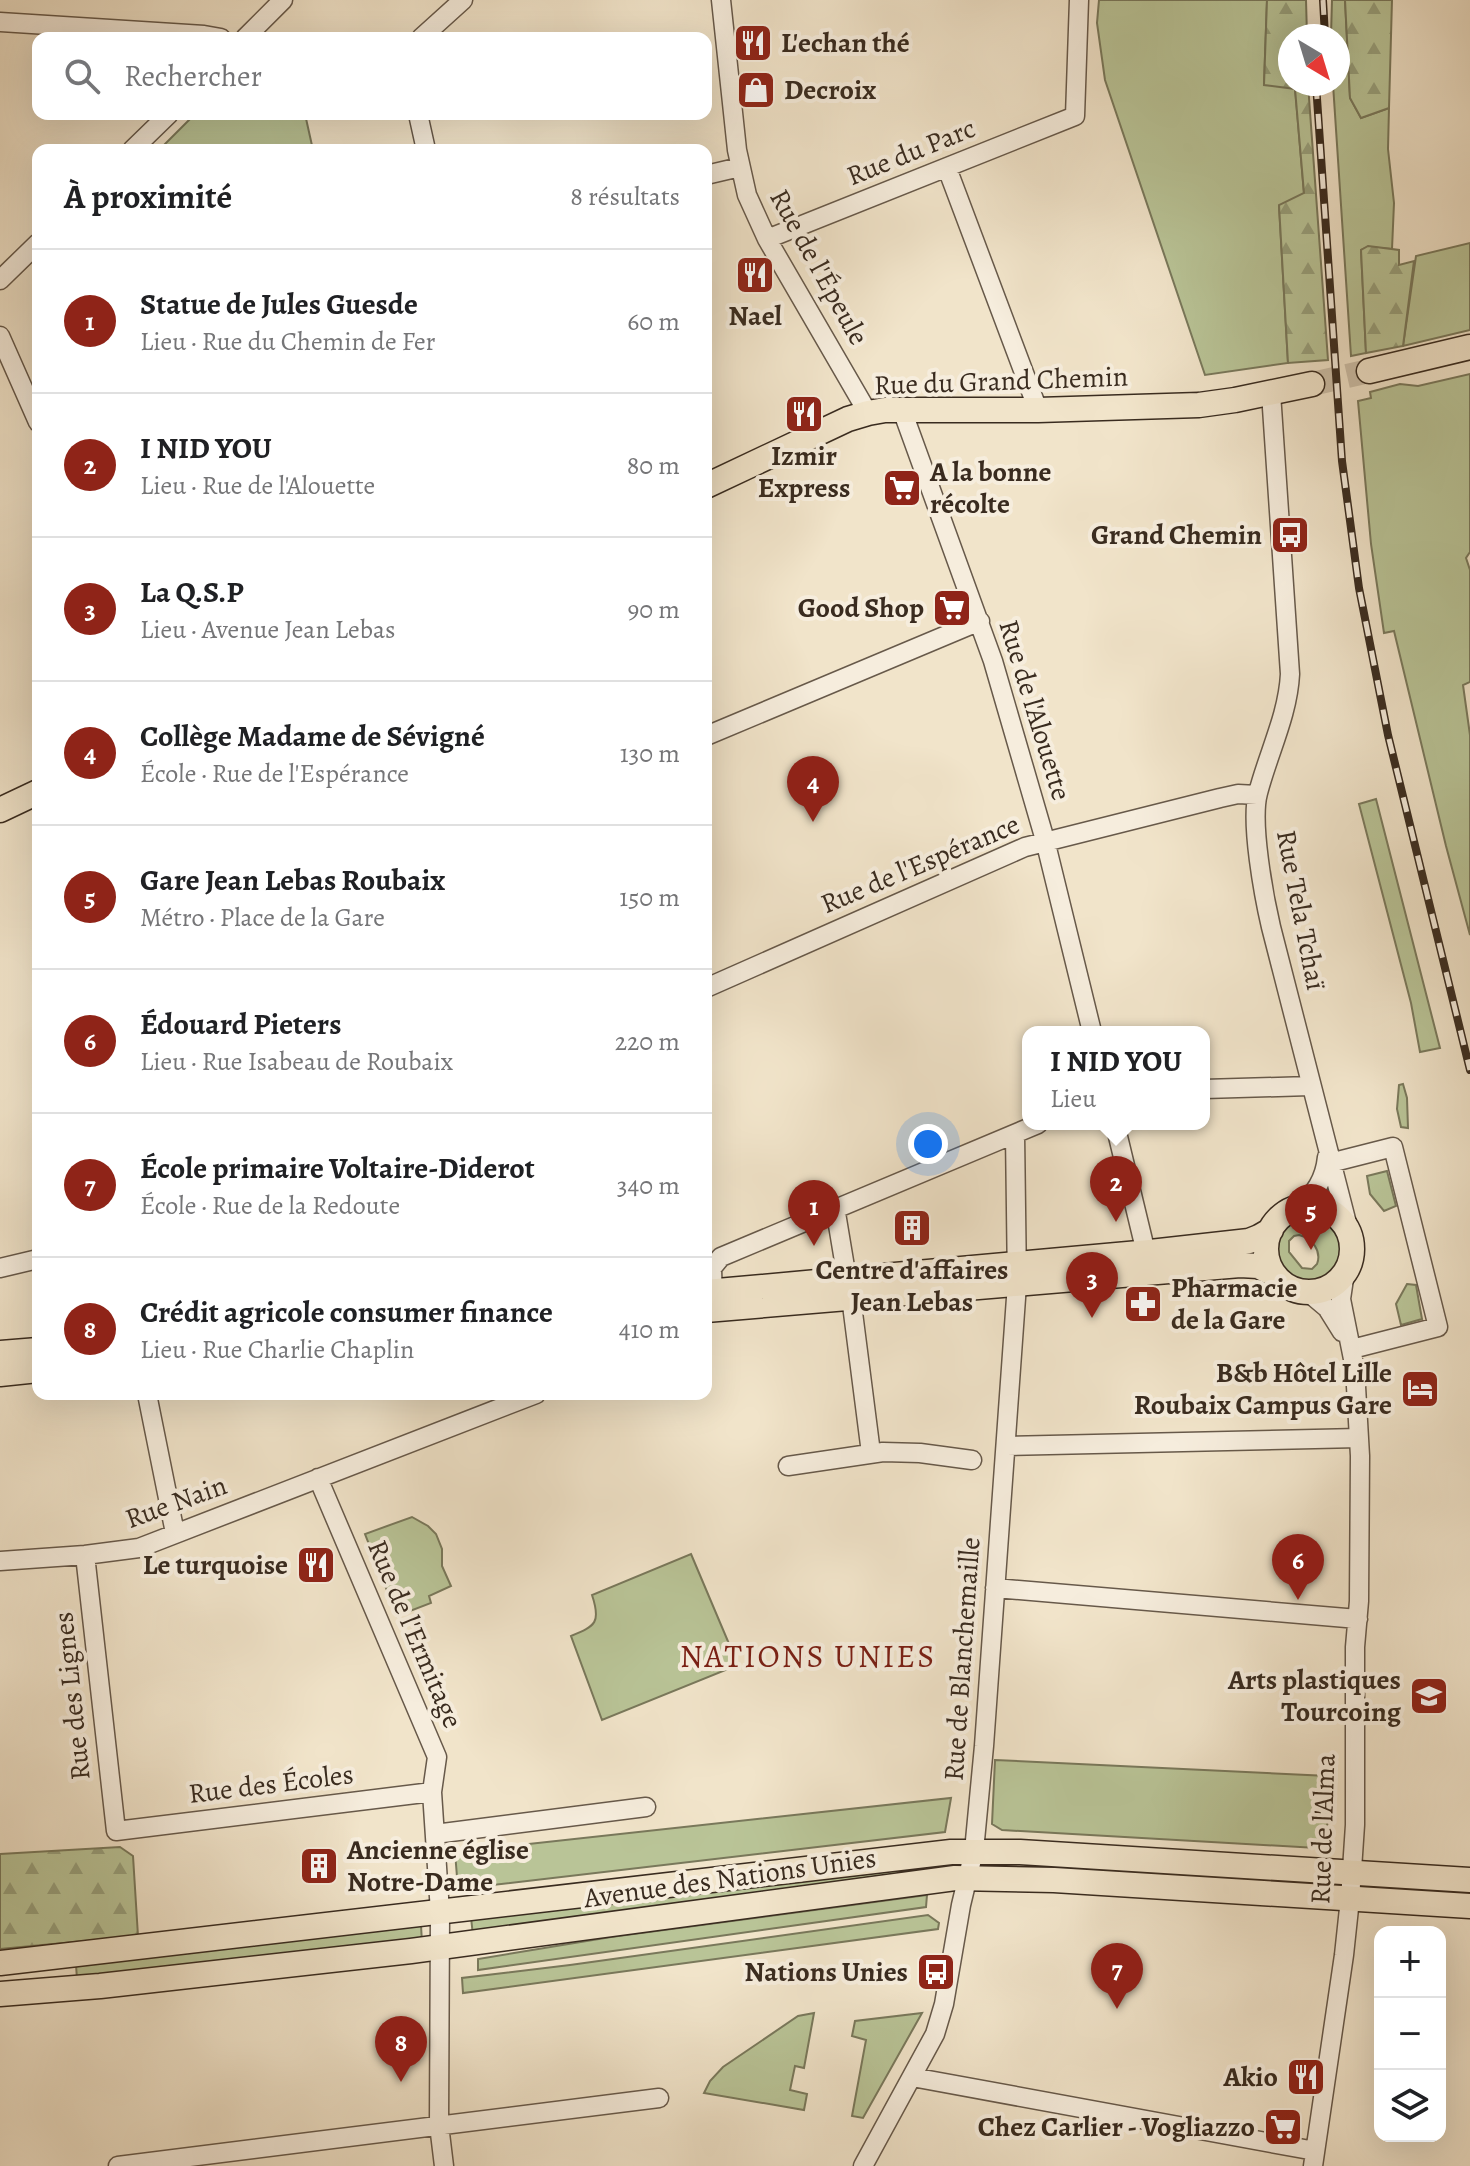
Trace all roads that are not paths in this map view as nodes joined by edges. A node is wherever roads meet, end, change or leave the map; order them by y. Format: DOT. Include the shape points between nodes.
graph roads {
  1 [pos="283,0"];
  2 [pos="463,0"];
  3 [pos="721,0"];
  4 [pos="1079,0"];
  5 [pos="0,22"];
  6 [pos="157,32"];
  7 [pos="251,32"];
  8 [pos="428,32"];
  9 [pos="163,120"];
  10 [pos="419,120"];
  11 [pos="138,144"];
  12 [pos="425,144"];
  13 [pos="740,167"];
  14 [pos="947,168"];
  15 [pos="712,174"];
  16 [pos="767,239"];
  17 [pos="32,249"];
  18 [pos="0,280"];
  19 [pos="0,336"];
  20 [pos="1470,347"];
  21 [pos="1369,371"];
  22 [pos="1312,384"];
  23 [pos="1271,393"];
  24 [pos="32,408"];
  25 [pos="902,410"];
  26 [pos="1038,410"];
  27 [pos="868,413"];
  28 [pos="712,483"];
  29 [pos="980,621"];
  30 [pos="712,733"];
  31 [pos="32,795"];
  32 [pos="1257,795"];
  33 [pos="0,810"];
  34 [pos="1045,840"];
  35 [pos="712,985"];
  36 [pos="1091,1026"];
  37 [pos="1310,1086"];
  38 [pos="1210,1089"];
  39 [pos="1024,1130"];
  40 [pos="1116,1130"];
  41 [pos="1015,1134"];
  42 [pos="1328,1159"];
  43 [pos="835,1207"];
  44 [pos="1298,1207"];
  45 [pos="1271,1230"];
  46 [pos="1349,1231"];
  47 [pos="32,1260"];
  48 [pos="1148,1262"];
  49 [pos="0,1268"];
  50 [pos="712,1268"];
  51 [pos="1345,1272"];
  52 [pos="1017,1274"];
  53 [pos="1274,1274"];
  54 [pos="849,1288"];
  55 [pos="1308,1292"];
  56 [pos="712,1301"];
  57 [pos="1352,1349"];
  58 [pos="32,1350"];
  59 [pos="0,1353"];
  60 [pos="32,1371"];
  61 [pos="0,1374"];
  62 [pos="148,1400"];
  63 [pos="520,1400"];
  64 [pos="1359,1438"];
  65 [pos="1007,1446"];
  66 [pos="871,1453"];
  67 [pos="972,1460"];
  68 [pos="788,1466"];
  69 [pos="318,1478"];
  70 [pos="175,1533"];
  71 [pos="85,1555"];
  72 [pos="0,1561"];
  73 [pos="995,1588"];
  74 [pos="1358,1619"];
  75 [pos="432,1792"];
  76 [pos="646,1807"];
  77 [pos="116,1831"];
  78 [pos="435,1834"];
  79 [pos="974,1851"];
  80 [pos="1352,1873"];
  81 [pos="969,1877"];
  82 [pos="1470,1880"];
  83 [pos="1350,1899"];
  84 [pos="1470,1906"];
  85 [pos="440,1912"];
  86 [pos="441,1948"];
  87 [pos="0,1963"];
  88 [pos="0,1994"];
  89 [pos="912,2077"];
  90 [pos="659,2098"];
  91 [pos="439,2125"];
  92 [pos="1314,2158"];
  93 [pos="118,2166"];
  94 [pos="444,2166"];
  95 [pos="863,2166"];
  1 -- 7 [label="street"];
  2 -- 8 [label="street"];
  3 -- 13 [label="street, Rue de l'Épeule"];
  4 -- 14 [label="street, Rue du Parc" via="1075,116"];
  5 -- 6 [label="street"];
  9 -- 11 [label="street"];
  10 -- 12 [label="street"];
  13 -- 15 [label="street"];
  13 -- 16 [label="street, Rue de l'Épeule"];
  14 -- 16 [label="street, Rue du Parc"];
  14 -- 26 [label="street"];
  16 -- 27 [label="street, Rue de l'Épeule"];
  17 -- 18 [label="street"];
  19 -- 24 [label="street"];
  20 -- 21 [label="main road"];
  22 -- 23 [label="main road, Rue du Grand Chemin"];
  23 -- 26 [label="main road, Rue du Grand Chemin" via="1199,405"];
  23 -- 32 [label="street, Rue Tela Tchaï" via="1290,674"];
  25 -- 26 [label="main road, Rue du Grand Chemin"];
  25 -- 27 [label="main road, Rue du Grand Chemin"];
  25 -- 29 [label="street, Rue de l'Alouette"];
  27 -- 28 [label="main road, Rue du Grand Chemin"];
  29 -- 30 [label="street"];
  29 -- 34 [label="street, Rue de l'Alouette"];
  31 -- 33 [label="main road"];
  32 -- 34 [label="street, Rue de l'Espérance" via="1238,794"];
  32 -- 37 [label="street, Rue Tela Tchaï" via="1268,916"];
  34 -- 35 [label="street, Rue de l'Espérance"];
  34 -- 36 [label="street, Rue de l'Alouette"];
  37 -- 38 [label="street"];
  37 -- 42 [label="street, Rue Tela Tchaï"];
  39 -- 41 [label="street"];
  40 -- 48 [label="street"];
  41 -- 43 [label="street"];
  41 -- 52 [label="street, Rue de Blanchemaille"];
  42 -- 44 [label="street" via="1315,1191"];
  42 -- 46 [label="street, Rue Tela Tchaï"];
  42 -- 57 [label="street" via="1393,1147 1438,1327"];
  43 -- 50 [label="street" via="721,1257"];
  43 -- 54 [label="street"];
  44 -- 45 [label="main road" via="1282,1215"];
  44 -- 46 [label="main road" via="1324,1208"];
  45 -- 48 [label="main road" via="1249,1241"];
  45 -- 53 [label="main road" via="1266,1252"];
  46 -- 51 [label="main road" via="1352,1250"];
  47 -- 49 [label="street"];
  48 -- 52 [label="main road"];
  48 -- 53 [label="main road" via="1258,1266"];
  51 -- 55 [label="main road" via="1329,1287"];
  51 -- 57 [label="street, Rue de l'Alma" via="1341,1299"];
  52 -- 54 [label="main road"];
  52 -- 65 [label="street, Rue de Blanchemaille"];
  53 -- 55 [label="main road" via="1289,1287"];
  54 -- 56 [label="main road"];
  54 -- 66 [label="street"];
  55 -- 57 [label="street, Rue de l'Alma" via="1327,1308"];
  57 -- 64 [label="street, Rue de l'Alma"];
  58 -- 59 [label="main road"];
  60 -- 61 [label="main road"];
  62 -- 70 [label="street"];
  63 -- 69 [label="street, Rue Nain"];
  64 -- 65 [label="street"];
  64 -- 74 [label="street, Rue de l'Alma"];
  65 -- 73 [label="street, Rue de Blanchemaille"];
  66 -- 67 [label="street"];
  66 -- 68 [label="street"];
  69 -- 70 [label="street, Rue Nain"];
  69 -- 75 [label="street, Rue de l'Ermitage" via="435,1750"];
  70 -- 71 [label="street, Rue Nain" via="139,1548"];
  71 -- 72 [label="street, Rue Nain"];
  71 -- 77 [label="street, Rue des Lignes"];
  73 -- 74 [label="street"];
  73 -- 79 [label="street, Rue de Blanchemaille"];
  74 -- 80 [label="street, Rue de l'Alma"];
  75 -- 77 [label="street, Rue des Écoles"];
  75 -- 78 [label="street, Rue de l'Ermitage"];
  76 -- 78 [label="street"];
  78 -- 85 [label="street, Rue de l'Ermitage"];
  79 -- 80 [label="main road, Avenue des Nations Unies"];
  79 -- 81 [label="street, Rue de Blanchemaille"];
  79 -- 85 [label="main road, Avenue des Nations Unies"];
  80 -- 82 [label="main road, Avenue des Nations Unies"];
  80 -- 83 [label="street, Rue de l'Alma"];
  81 -- 83 [label="main road, Avenue des Nations Unies"];
  81 -- 86 [label="main road, Avenue des Nations Unies"];
  81 -- 89 [label="street, Rue de Blanchemaille" via="940,2018"];
  83 -- 84 [label="main road, Avenue des Nations Unies"];
  83 -- 92 [label="street, Rue de l'Alma"];
  85 -- 86 [label="street, Rue de l'Ermitage"];
  85 -- 87 [label="main road, Avenue des Nations Unies"];
  86 -- 88 [label="main road, Avenue des Nations Unies"];
  86 -- 91 [label="street, Rue de l'Ermitage"];
  89 -- 92 [label="street"];
  89 -- 95 [label="street, Rue de Blanchemaille"];
  90 -- 91 [label="street"];
  91 -- 93 [label="street"];
  91 -- 94 [label="street, Rue de l'Ermitage"];
}
